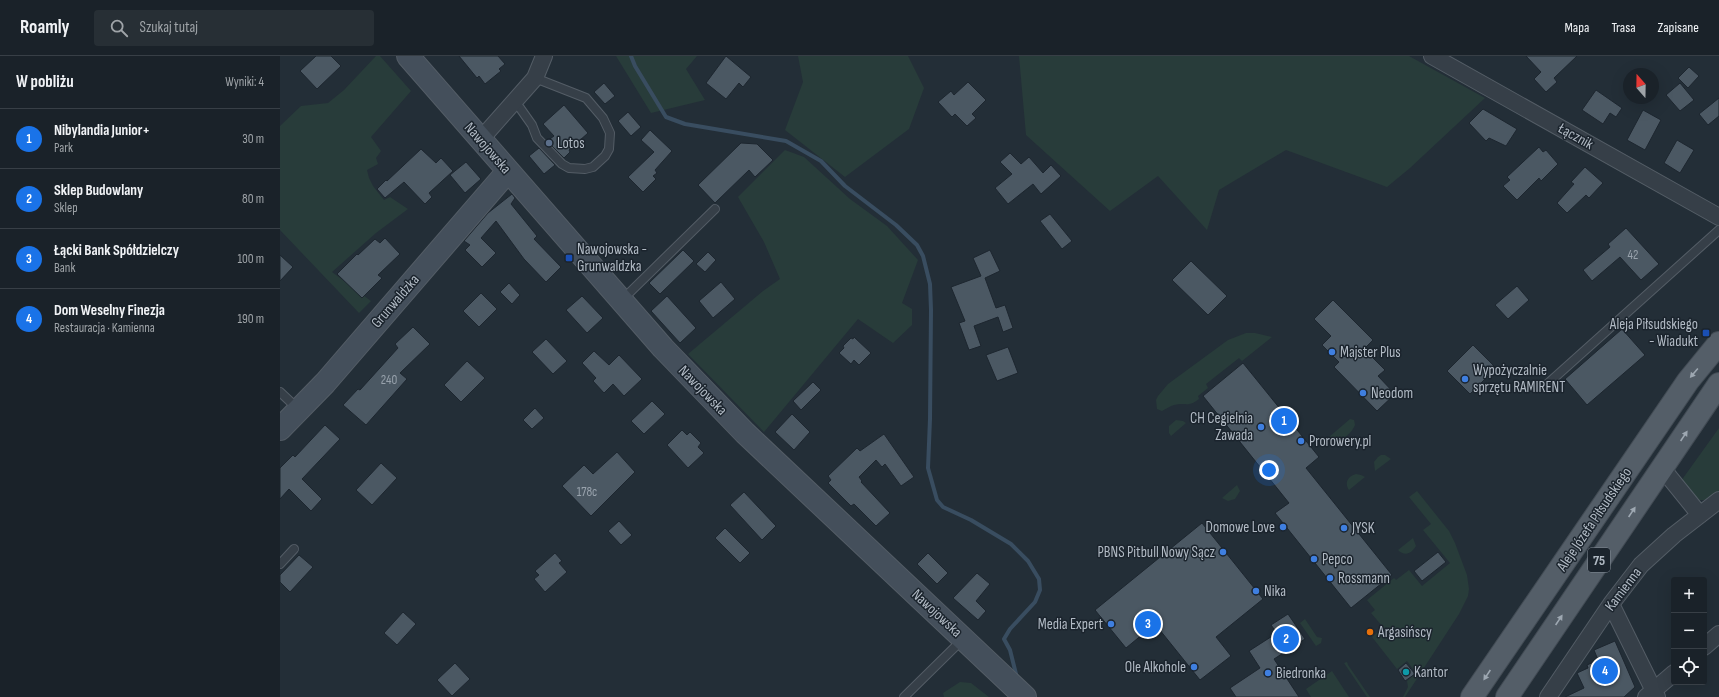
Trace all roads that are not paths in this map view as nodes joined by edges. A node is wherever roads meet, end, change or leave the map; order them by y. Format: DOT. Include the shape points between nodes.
graph roads {
  1 [pos="408,56"];
  2 [pos="544,56"];
  3 [pos="1432,56"];
  4 [pos="535,78"];
  5 [pos="514,102"];
  6 [pos="481,139"];
  7 [pos="508,172"];
  8 [pos="715,209"];
  9 [pos="1719,217"];
  10 [pos="1719,230"];
  11 [pos="622,301"];
  12 [pos="1719,343"];
  13 [pos="1719,384"];
  14 [pos="1544,387"];
  15 [pos="280,392"];
  16 [pos="299,410"];
  17 [pos="280,429"];
  18 [pos="1662,468"];
  19 [pos="1719,500"];
  20 [pos="1700,515"];
  21 [pos="294,549"];
  22 [pos="280,564"];
  23 [pos="1611,604"];
  24 [pos="1719,634"];
  25 [pos="964,639"];
  26 [pos="1707,644"];
  27 [pos="1671,676"];
  28 [pos="1652,695"];
  29 [pos="904,697"];
  30 [pos="1025,697"];
  31 [pos="1472,697"];
  32 [pos="1507,697"];
  33 [pos="1548,697"];
  1 -- 6 [label="street, Nawojowska"];
  2 -- 4 [label="street"];
  3 -- 9 [label="street, Łącznik"];
  4 -- 5 [label="street"];
  4 -- 5 [label="lane" via="586,98 603,118 610,133 609,149 605,156 585,169 569,168 562,164 537,138 532,125"];
  5 -- 6 [label="street"];
  6 -- 7 [label="street, Nawojowska"];
  7 -- 11 [label="street, Nawojowska"];
  7 -- 16 [label="street, Grunwaldzka"];
  8 -- 11 [label="lane"];
  10 -- 14 [label="lane"];
  11 -- 25 [label="street, Nawojowska" via="663,348 745,433"];
  12 -- 31 [label="main road, Aleje Józefa Piłsudskiego / 75, one-way" via="1688,381"];
  18 -- 13 [label="main road, Aleje Józefa Piłsudskiego / 75, one-way"];
  15 -- 16 [label="lane"];
  16 -- 17 [label="street, Grunwaldzka"];
  18 -- 20 [label="street"];
  32 -- 18 [label="main road, Aleje Józefa Piłsudskiego / 75, one-way"];
  19 -- 20 [label="street, Kamienna"];
  20 -- 23 [label="street, Kamienna" via="1641,565"];
  21 -- 22 [label="lane"];
  23 -- 28 [label="street"];
  23 -- 33 [label="street, Kamienna"];
  24 -- 26 [label="street"];
  25 -- 29 [label="lane"];
  25 -- 30 [label="street, Nawojowska"];
  27 -- 28 [label="street"];
}
